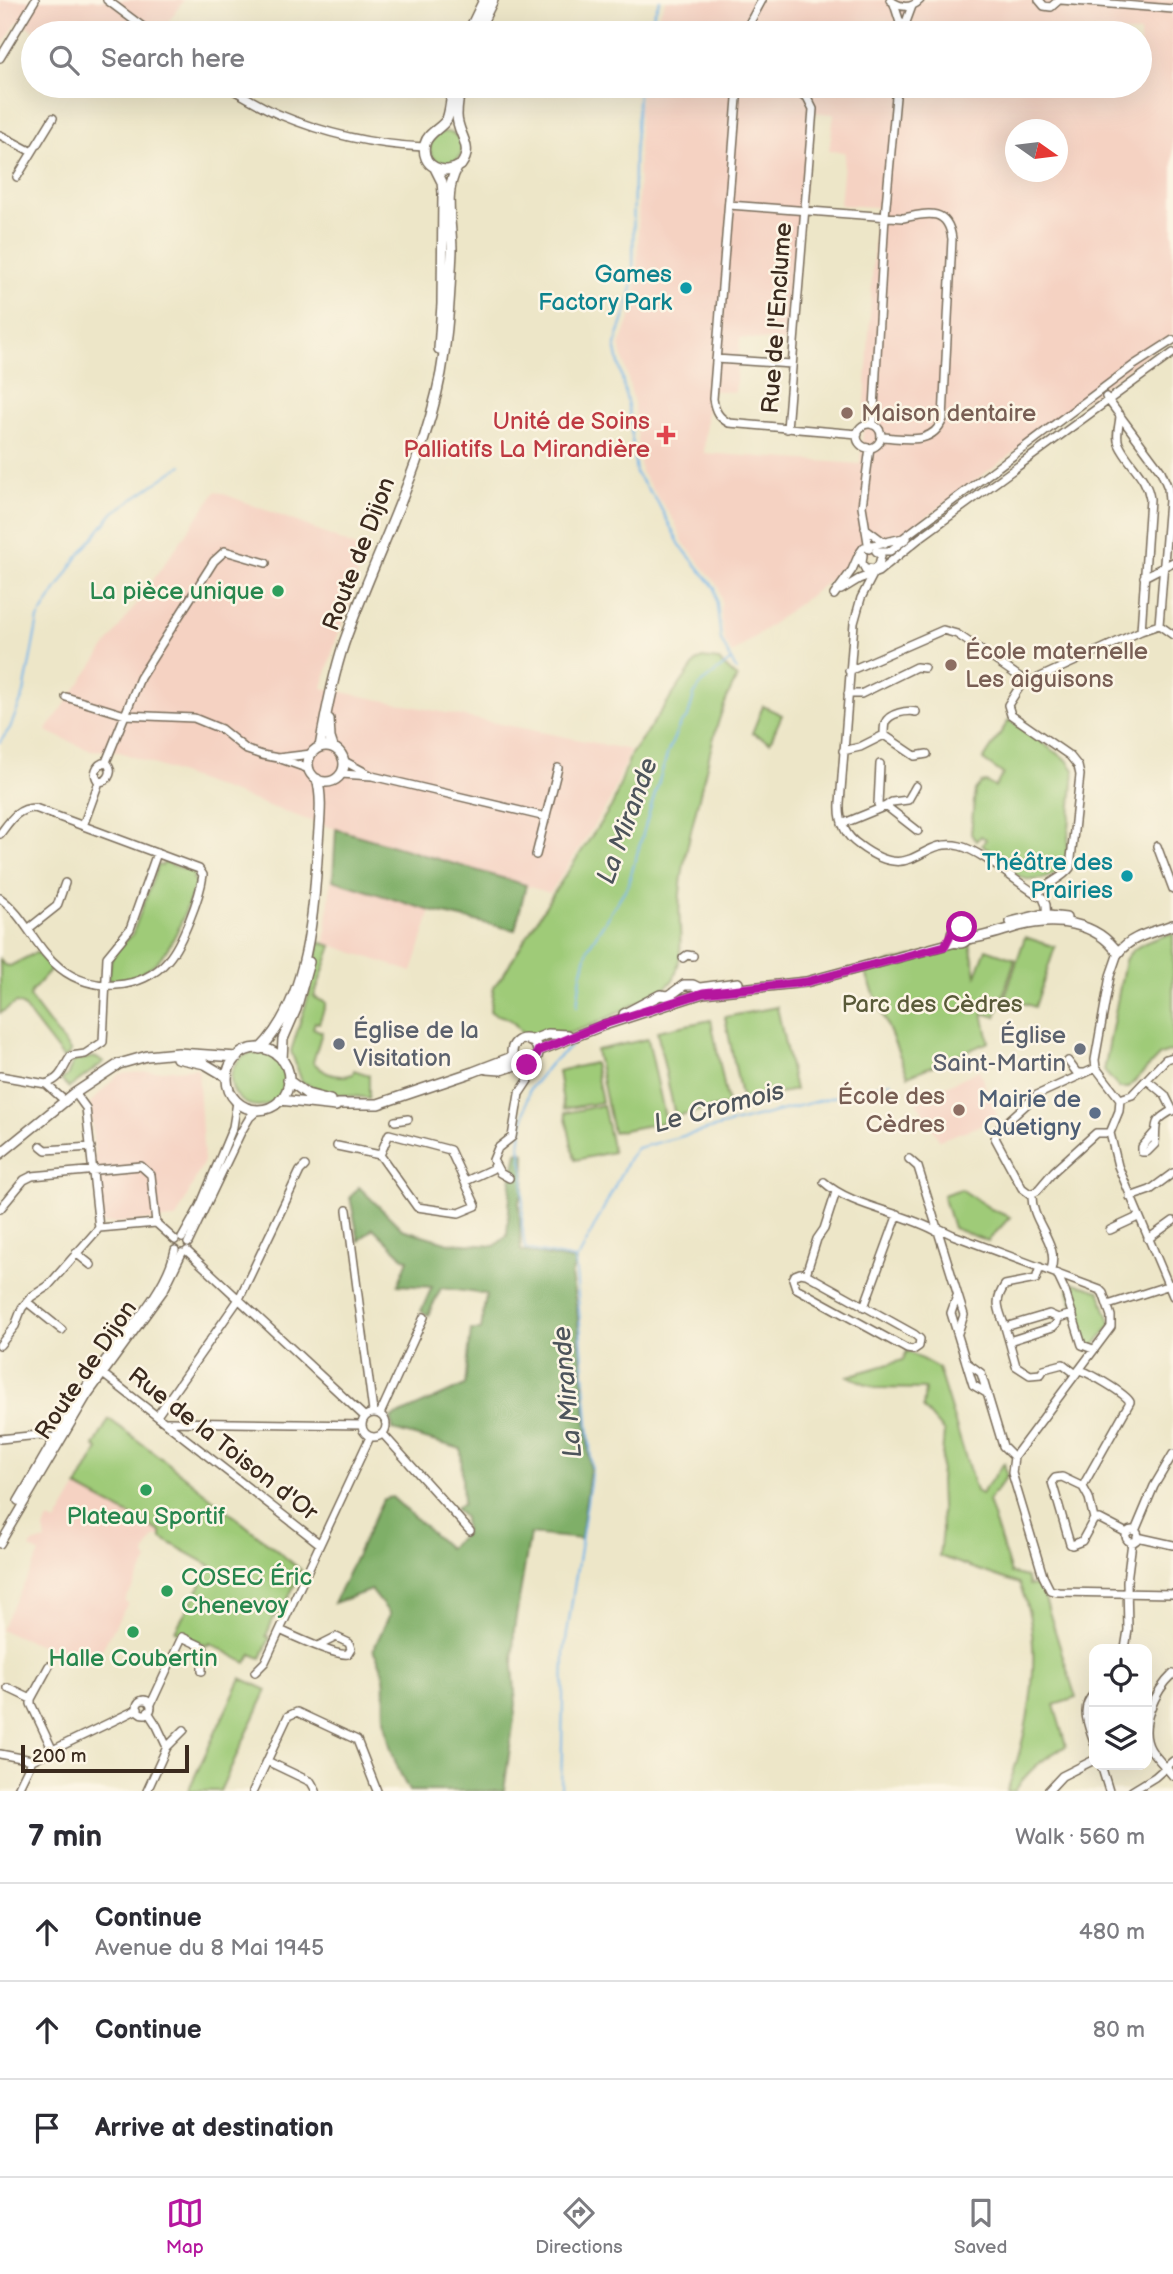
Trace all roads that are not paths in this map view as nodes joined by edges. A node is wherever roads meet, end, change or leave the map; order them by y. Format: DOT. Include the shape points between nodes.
graph roads {
  1 [pos="35,0"];
  2 [pos="107,0"];
  3 [pos="484,0"];
  4 [pos="493,0"];
  5 [pos="762,0"];
  6 [pos="920,0"];
  7 [pos="1039,0"];
  8 [pos="1060,0"];
  9 [pos="892,2"];
  10 [pos="912,6"];
  11 [pos="1173,9"];
  12 [pos="22,21"];
  13 [pos="135,21"];
  14 [pos="474,21"];
  15 [pos="483,21"];
  16 [pos="751,21"];
  17 [pos="898,21"];
  18 [pos="906,21"];
  19 [pos="21,23"];
  20 [pos="0,58"];
  21 [pos="248,98"];
  22 [pos="451,98"];
  23 [pos="459,98"];
  24 [pos="737,98"];
  25 [pos="808,98"];
  26 [pos="896,98"];
  27 [pos="53,118"];
  28 [pos="438,129"];
  29 [pos="460,133"];
  30 [pos="0,135"];
  31 [pos="424,146"];
  32 [pos="32,152"];
  33 [pos="435,168"];
  34 [pos="457,168"];
  35 [pos="17,177"];
  36 [pos="729,205"];
  37 [pos="804,211"];
  38 [pos="885,216"];
  39 [pos="1173,342"];
  40 [pos="1173,351"];
  41 [pos="716,359"];
  42 [pos="792,364"];
  43 [pos="1106,397"];
  44 [pos="1120,415"];
  45 [pos="873,425"];
  46 [pos="426,427"];
  47 [pos="787,429"];
  48 [pos="858,434"];
  49 [pos="881,438"];
  50 [pos="870,448"];
  51 [pos="865,528"];
  52 [pos="886,544"];
  53 [pos="871,549"];
  54 [pos="1173,562"];
  55 [pos="266,563"];
  56 [pos="1164,567"];
  57 [pos="873,571"];
  58 [pos="1144,577"];
  59 [pos="1159,625"];
  60 [pos="1140,631"];
  61 [pos="1173,635"];
  62 [pos="924,668"];
  63 [pos="849,671"];
  64 [pos="1024,680"];
  65 [pos="848,694"];
  66 [pos="66,697"];
  67 [pos="329,707"];
  68 [pos="916,712"];
  69 [pos="125,715"];
  70 [pos="884,735"];
  71 [pos="320,747"];
  72 [pos="333,747"];
  73 [pos="843,751"];
  74 [pos="311,754"];
  75 [pos="927,754"];
  76 [pos="278,758"];
  77 [pos="344,761"];
  78 [pos="107,762"];
  79 [pos="880,764"];
  80 [pos="558,768"];
  81 [pos="309,769"];
  82 [pos="341,774"];
  83 [pos="372,776"];
  84 [pos="317,779"];
  85 [pos="331,781"];
  86 [pos="99,782"];
  87 [pos="916,786"];
  88 [pos="883,807"];
  89 [pos="546,817"];
  90 [pos="319,818"];
  91 [pos="842,824"];
  92 [pos="83,826"];
  93 [pos="918,831"];
  94 [pos="0,834"];
  95 [pos="1157,846"];
  96 [pos="157,853"];
  97 [pos="537,855"];
  98 [pos="65,883"];
  99 [pos="1173,889"];
  100 [pos="315,890"];
  101 [pos="1037,895"];
  102 [pos="0,898"];
  103 [pos="1043,918"];
  104 [pos="1173,925"];
  105 [pos="28,929"];
  106 [pos="1121,950"];
  107 [pos="693,956"];
  108 [pos="683,958"];
  109 [pos="105,986"];
  110 [pos="583,1032"];
  111 [pos="530,1041"];
  112 [pos="260,1049"];
  113 [pos="538,1051"];
  114 [pos="147,1056"];
  115 [pos="237,1057"];
  116 [pos="1173,1057"];
  117 [pos="282,1060"];
  118 [pos="516,1060"];
  119 [pos="1068,1061"];
  120 [pos="531,1064"];
  121 [pos="1096,1068"];
  122 [pos="1085,1073"];
  123 [pos="0,1076"];
  124 [pos="227,1077"];
  125 [pos="288,1080"];
  126 [pos="1147,1080"];
  127 [pos="46,1084"];
  128 [pos="75,1093"];
  129 [pos="1120,1099"];
  130 [pos="280,1100"];
  131 [pos="65,1101"];
  132 [pos="237,1102"];
  133 [pos="337,1104"];
  134 [pos="258,1110"];
  135 [pos="1173,1111"];
  136 [pos="408,1119"];
  137 [pos="395,1121"];
  138 [pos="1110,1133"];
  139 [pos="1154,1133"];
  140 [pos="41,1146"];
  141 [pos="337,1146"];
  142 [pos="90,1147"];
  143 [pos="0,1154"];
  144 [pos="380,1155"];
  145 [pos="909,1159"];
  146 [pos="494,1165"];
  147 [pos="305,1166"];
  148 [pos="92,1171"];
  149 [pos="1173,1173"];
  150 [pos="509,1178"];
  151 [pos="466,1181"];
  152 [pos="824,1182"];
  153 [pos="836,1192"];
  154 [pos="1032,1194"];
  155 [pos="1130,1197"];
  156 [pos="0,1209"];
  157 [pos="347,1210"];
  158 [pos="898,1214"];
  159 [pos="1138,1217"];
  160 [pos="1173,1221"];
  161 [pos="156,1223"];
  162 [pos="919,1223"];
  163 [pos="936,1226"];
  164 [pos="99,1228"];
  165 [pos="1110,1230"];
  166 [pos="951,1236"];
  167 [pos="1148,1240"];
  168 [pos="182,1246"];
  169 [pos="943,1249"];
  170 [pos="76,1253"];
  171 [pos="91,1265"];
  172 [pos="1040,1267"];
  173 [pos="1051,1270"];
  174 [pos="806,1274"];
  175 [pos="1078,1281"];
  176 [pos="1170,1285"];
  177 [pos="1065,1291"];
  178 [pos="1173,1296"];
  179 [pos="239,1299"];
  180 [pos="27,1302"];
  181 [pos="1108,1305"];
  182 [pos="864,1307"];
  183 [pos="1073,1314"];
  184 [pos="424,1317"];
  185 [pos="1058,1318"];
  186 [pos="1005,1327"];
  187 [pos="62,1330"];
  188 [pos="1009,1341"];
  189 [pos="0,1345"];
  190 [pos="1082,1345"];
  191 [pos="1093,1349"];
  192 [pos="108,1356"];
  193 [pos="1085,1360"];
  194 [pos="1078,1372"];
  195 [pos="103,1374"];
  196 [pos="1093,1377"];
  197 [pos="377,1413"];
  198 [pos="157,1416"];
  199 [pos="365,1417"];
  200 [pos="166,1422"];
  201 [pos="362,1425"];
  202 [pos="383,1434"];
  203 [pos="370,1437"];
  204 [pos="55,1438"];
  205 [pos="0,1439"];
  206 [pos="1173,1454"];
  207 [pos="1014,1457"];
  208 [pos="1083,1487"];
  209 [pos="1094,1519"];
  210 [pos="470,1531"];
  211 [pos="0,1534"];
  212 [pos="1133,1536"];
  213 [pos="0,1544"];
  214 [pos="320,1544"];
  215 [pos="1173,1545"];
  216 [pos="1127,1594"];
  217 [pos="1173,1594"];
  218 [pos="280,1630"];
  219 [pos="1126,1644"];
  220 [pos="318,1646"];
  221 [pos="49,1666"];
  222 [pos="202,1671"];
  223 [pos="256,1672"];
  224 [pos="1173,1674"];
  225 [pos="8,1688"];
  226 [pos="31,1699"];
  227 [pos="1089,1700"];
  228 [pos="148,1705"];
  229 [pos="1089,1723"];
  230 [pos="184,1730"];
  231 [pos="167,1747"];
  232 [pos="53,1751"];
  233 [pos="0,1754"];
  234 [pos="32,1760"];
  235 [pos="267,1761"];
  236 [pos="1173,1761"];
  237 [pos="1089,1762"];
  238 [pos="1166,1768"];
  239 [pos="1103,1770"];
  240 [pos="1173,1776"];
  241 [pos="17,1791"];
  242 [pos="146,1791"];
  243 [pos="254,1791"];
  244 [pos="316,1791"];
  245 [pos="377,1791"];
  246 [pos="1048,1791"];
  247 [pos="1109,1791"];
  248 [pos="1132,1791"];
  1 -- 12 [label="street"];
  2 -- 13 [label="street"];
  3 -- 14 [label="main road"];
  4 -- 15 [label="main road"];
  5 -- 16 [label="street"];
  6 -- 10 [label="street"];
  7 -- 8 [label="street" via="1047,7"];
  8 -- 11 [label="street"];
  9 -- 10 [label="street"];
  9 -- 17 [label="street"];
  10 -- 18 [label="street"];
  19 -- 20 [label="street"];
  21 -- 31 [label="street" via="277,114 322,128 377,142"];
  22 -- 28 [label="main road" via="447,118"];
  23 -- 29 [label="main road"];
  24 -- 36 [label="street"];
  25 -- 37 [label="street, Rue de l'Enclume" via="813,109"];
  26 -- 38 [label="street"];
  27 -- 32 [label="street"];
  28 -- 29 [label="main road"];
  28 -- 31 [label="main road"];
  29 -- 34 [label="main road" via="468,152"];
  30 -- 32 [label="street"];
  31 -- 33 [label="main road"];
  32 -- 35 [label="street"];
  33 -- 34 [label="main road"];
  33 -- 46 [label="main road" via="442,182 442,304"];
  34 -- 46 [label="main road, Route de Dijon" via="450,191 447,337"];
  36 -- 37 [label="street"];
  36 -- 41 [label="street"];
  37 -- 38 [label="street"];
  37 -- 42 [label="street, Rue de l'Enclume"];
  38 -- 45 [label="street"];
  38 -- 49 [label="street" via="942,217 951,228 952,239 943,419 927,438"];
  39 -- 43 [label="street"];
  39 -- 52 [label="street" via="1126,371 903,538"];
  40 -- 43 [label="street"];
  41 -- 42 [label="street"];
  41 -- 47 [label="street" via="713,399 719,418"];
  42 -- 47 [label="street, Rue de l'Enclume"];
  43 -- 44 [label="street"];
  43 -- 53 [label="street" via="891,551"];
  43 -- 57 [label="street"];
  44 -- 56 [label="street" via="1168,488"];
  44 -- 58 [label="street" via="1119,444 1149,489"];
  45 -- 48 [label="street" via="865,425"];
  45 -- 49 [label="street"];
  46 -- 67 [label="main road, Route de Dijon" via="344,645"];
  47 -- 48 [label="street"];
  48 -- 50 [label="street" via="862,445"];
  49 -- 50 [label="street"];
  50 -- 51 [label="street" via="862,506"];
  51 -- 52 [label="street"];
  51 -- 53 [label="street"];
  52 -- 53 [label="street"];
  53 -- 57 [label="street" via="881,556"];
  53 -- 57 [label="street" via="861,560"];
  53 -- 57 [label="street" via="862,550 834,594"];
  54 -- 56 [label="street"];
  55 -- 69 [label="street" via="225,551 214,561 140,678"];
  56 -- 58 [label="street"];
  56 -- 59 [label="street"];
  57 -- 63 [label="street" via="857,612"];
  58 -- 60 [label="street"];
  59 -- 60 [label="street"];
  59 -- 61 [label="street"];
  60 -- 64 [label="street" via="1038,679"];
  62 -- 65 [label="street" via="916,667 861,694"];
  63 -- 64 [label="street" via="943,629"];
  63 -- 65 [label="street"];
  64 -- 101 [label="street" via="1008,705 1011,715 1073,759 1080,775 1070,868"];
  65 -- 73 [label="street"];
  66 -- 69 [label="street"];
  67 -- 71 [label="main road, Route de Dijon"];
  67 -- 72 [label="main road, Route de Dijon"];
  68 -- 70 [label="street" via="907,710 889,718"];
  69 -- 76 [label="street" via="194,718 221,729 247,750"];
  69 -- 78 [label="street"];
  70 -- 73 [label="street"];
  70 -- 75 [label="street" via="915,756"];
  71 -- 72 [label="main road"];
  71 -- 74 [label="main road"];
  72 -- 77 [label="main road"];
  73 -- 91 [label="street"];
  74 -- 76 [label="street"];
  74 -- 81 [label="main road"];
  76 -- 81 [label="street"];
  77 -- 82 [label="main road"];
  77 -- 83 [label="street"];
  78 -- 86 [label="street" via="96,769"];
  78 -- 86 [label="street" via="110,774"];
  79 -- 88 [label="street" via="878,804"];
  80 -- 89 [label="street"];
  81 -- 84 [label="main road"];
  82 -- 83 [label="street"];
  82 -- 85 [label="main road"];
  83 -- 89 [label="street"];
  84 -- 85 [label="main road"];
  84 -- 90 [label="main road"];
  85 -- 90 [label="main road"];
  86 -- 92 [label="street"];
  87 -- 88 [label="street" via="908,800"];
  88 -- 91 [label="street"];
  88 -- 93 [label="street"];
  89 -- 97 [label="street"];
  90 -- 100 [label="main road"];
  91 -- 101 [label="street" via="854,842 887,861 905,862 948,845 967,848"];
  92 -- 94 [label="street" via="27,808"];
  92 -- 96 [label="street"];
  95 -- 99 [label="street"];
  96 -- 109 [label="street" via="130,929 107,957"];
  96 -- 109 [label="street" via="199,869 203,875 182,938 169,960 153,974"];
  98 -- 105 [label="street" via="57,906"];
  100 -- 112 [label="main road" via="298,979 275,1031"];
  100 -- 117 [label="main road" via="310,956 283,1039"];
  101 -- 103 [label="street" via="1045,901"];
  102 -- 105 [label="street"];
  103 -- 106 [label="main road" via="1095,931"];
  103 -- 110 [label="main road" via="806,982 727,983 697,992 693,985 684,985 669,996 655,998"];
  104 -- 106 [label="main road"];
  105 -- 109 [label="street" via="62,970"];
  106 -- 121 [label="street" via="1110,976"];
  107 -- 108 [label="street"];
  109 -- 127 [label="street" via="103,1042 85,1054 71,1056 64,1071"];
  110 -- 111 [label="main road" via="548,1034"];
  110 -- 113 [label="main road"];
  111 -- 113 [label="main road"];
  111 -- 118 [label="main road" via="514,1045"];
  112 -- 115 [label="main road"];
  112 -- 117 [label="main road"];
  113 -- 120 [label="main road"];
  114 -- 115 [label="main road"];
  114 -- 124 [label="main road" via="205,1064"];
  114 -- 128 [label="main road" via="119,1064"];
  115 -- 124 [label="main road"];
  116 -- 126 [label="street"];
  117 -- 125 [label="main road"];
  118 -- 120 [label="main road"];
  118 -- 133 [label="main road" via="378,1104"];
  119 -- 122 [label="street" via="1077,1073"];
  120 -- 146 [label="street" via="531,1076 519,1094 512,1137 494,1154"];
  121 -- 122 [label="street"];
  121 -- 129 [label="street"];
  122 -- 154 [label="street" via="1037,1095 996,1132 1022,1188"];
  123 -- 127 [label="street"];
  124 -- 132 [label="main road"];
  125 -- 130 [label="main road"];
  125 -- 133 [label="main road" via="307,1094"];
  126 -- 129 [label="street" via="1132,1095"];
  126 -- 135 [label="street" via="1165,1095"];
  127 -- 131 [label="street"];
  128 -- 131 [label="main road"];
  128 -- 142 [label="street" via="86,1108"];
  129 -- 138 [label="street"];
  130 -- 133 [label="main road"];
  130 -- 134 [label="main road"];
  131 -- 143 [label="main road"];
  132 -- 134 [label="main road"];
  132 -- 168 [label="street, Route de Dijon" via="233,1127"];
  134 -- 168 [label="street, Route de Dijon" via="241,1132"];
  135 -- 139 [label="street" via="1158,1119"];
  136 -- 137 [label="street"];
  138 -- 154 [label="street" via="1096,1133"];
  138 -- 155 [label="street"];
  140 -- 142 [label="street" via="46,1150"];
  141 -- 144 [label="street"];
  142 -- 148 [label="street"];
  144 -- 151 [label="street" via="389,1134 450,1150"];
  144 -- 151 [label="street" via="417,1207 459,1213 476,1206"];
  145 -- 163 [label="street" via="918,1167"];
  146 -- 150 [label="street"];
  146 -- 151 [label="street"];
  147 -- 179 [label="street"];
  148 -- 156 [label="street" via="32,1176"];
  148 -- 161 [label="street" via="141,1166 148,1170"];
  148 -- 164 [label="street"];
  149 -- 155 [label="street" via="1150,1191"];
  152 -- 153 [label="street"];
  153 -- 158 [label="street"];
  153 -- 174 [label="street"];
  154 -- 173 [label="street" via="1033,1209 1054,1256"];
  155 -- 159 [label="street"];
  157 -- 197 [label="street"];
  158 -- 162 [label="street"];
  158 -- 182 [label="street"];
  159 -- 165 [label="street"];
  159 -- 167 [label="street"];
  160 -- 167 [label="street"];
  161 -- 164 [label="street"];
  161 -- 168 [label="street"];
  162 -- 163 [label="street"];
  162 -- 163 [label="street"];
  163 -- 166 [label="street"];
  163 -- 169 [label="street"];
  164 -- 170 [label="street"];
  166 -- 169 [label="street"];
  166 -- 172 [label="street"];
  167 -- 176 [label="street"];
  168 -- 179 [label="street"];
  168 -- 192 [label="street, Route de Dijon" via="154,1295"];
  168 -- 195 [label="street, Route de Dijon" via="164,1290"];
  169 -- 207 [label="street" via="957,1295 951,1313 966,1362 981,1373 1003,1446"];
  170 -- 171 [label="street"];
  170 -- 180 [label="street" via="48,1286"];
  172 -- 173 [label="street"];
  172 -- 186 [label="street" via="1036,1279 1005,1285 998,1296"];
  173 -- 175 [label="street"];
  173 -- 177 [label="street" via="1060,1277"];
  174 -- 182 [label="street"];
  174 -- 182 [label="street" via="794,1276 796,1287 906,1349 919,1346 917,1336"];
  175 -- 177 [label="street" via="1069,1283"];
  175 -- 181 [label="street" via="1101,1290"];
  176 -- 178 [label="street"];
  176 -- 181 [label="street"];
  177 -- 183 [label="street"];
  179 -- 198 [label="street"];
  179 -- 199 [label="street"];
  180 -- 187 [label="street"];
  180 -- 189 [label="street"];
  181 -- 191 [label="street" via="1112,1325"];
  183 -- 185 [label="street"];
  183 -- 190 [label="street"];
  184 -- 197 [label="street"];
  185 -- 186 [label="street" via="1049,1314"];
  185 -- 188 [label="street" via="1052,1327"];
  186 -- 188 [label="street"];
  188 -- 194 [label="street" via="1016,1366 1032,1376 1063,1364"];
  190 -- 191 [label="street"];
  190 -- 193 [label="street"];
  191 -- 193 [label="street"];
  192 -- 195 [label="street"];
  192 -- 204 [label="street, Route de Dijon"];
  193 -- 194 [label="street"];
  193 -- 196 [label="street"];
  194 -- 196 [label="street"];
  194 -- 207 [label="street"];
  195 -- 198 [label="street, Rue de la Toison d'Or"];
  195 -- 213 [label="street, Route de Dijon"];
  196 -- 208 [label="street" via="1129,1400 1129,1405"];
  197 -- 199 [label="street"];
  197 -- 202 [label="street" via="387,1423"];
  198 -- 200 [label="street, Rue de la Toison d'Or"];
  199 -- 201 [label="street"];
  200 -- 201 [label="street"];
  200 -- 214 [label="street, Rue de la Toison d'Or"];
  201 -- 203 [label="street"];
  202 -- 203 [label="street"];
  202 -- 210 [label="street"];
  203 -- 214 [label="street"];
  204 -- 205 [label="street"];
  204 -- 211 [label="street, Route de Dijon"];
  206 -- 212 [label="street" via="1150,1493"];
  207 -- 216 [label="street" via="1012,1473 1049,1589"];
  208 -- 209 [label="street"];
  208 -- 209 [label="street" via="1062,1477 1052,1482 1071,1545 1082,1541"];
  209 -- 212 [label="street"];
  212 -- 215 [label="street"];
  212 -- 216 [label="street"];
  214 -- 218 [label="street"];
  216 -- 217 [label="street"];
  216 -- 219 [label="street"];
  218 -- 220 [label="street"];
  218 -- 223 [label="street"];
  221 -- 226 [label="street"];
  222 -- 228 [label="street" via="203,1647 183,1637"];
  224 -- 238 [label="street" via="1152,1703 1148,1725 1149,1746"];
  225 -- 226 [label="street"];
  226 -- 232 [label="street"];
  227 -- 229 [label="street"];
  228 -- 231 [label="street"];
  228 -- 232 [label="street" via="139,1702 138,1709"];
  230 -- 231 [label="street"];
  231 -- 242 [label="street"];
  232 -- 234 [label="street"];
  233 -- 234 [label="street"];
  234 -- 241 [label="street"];
  235 -- 243 [label="street"];
  235 -- 244 [label="street" via="311,1782"];
  235 -- 245 [label="street" via="288,1716 295,1712 357,1740"];
  236 -- 238 [label="street"];
  237 -- 246 [label="street" via="1062,1776"];
  238 -- 240 [label="street"];
  238 -- 248 [label="street"];
  239 -- 247 [label="street"];
}
